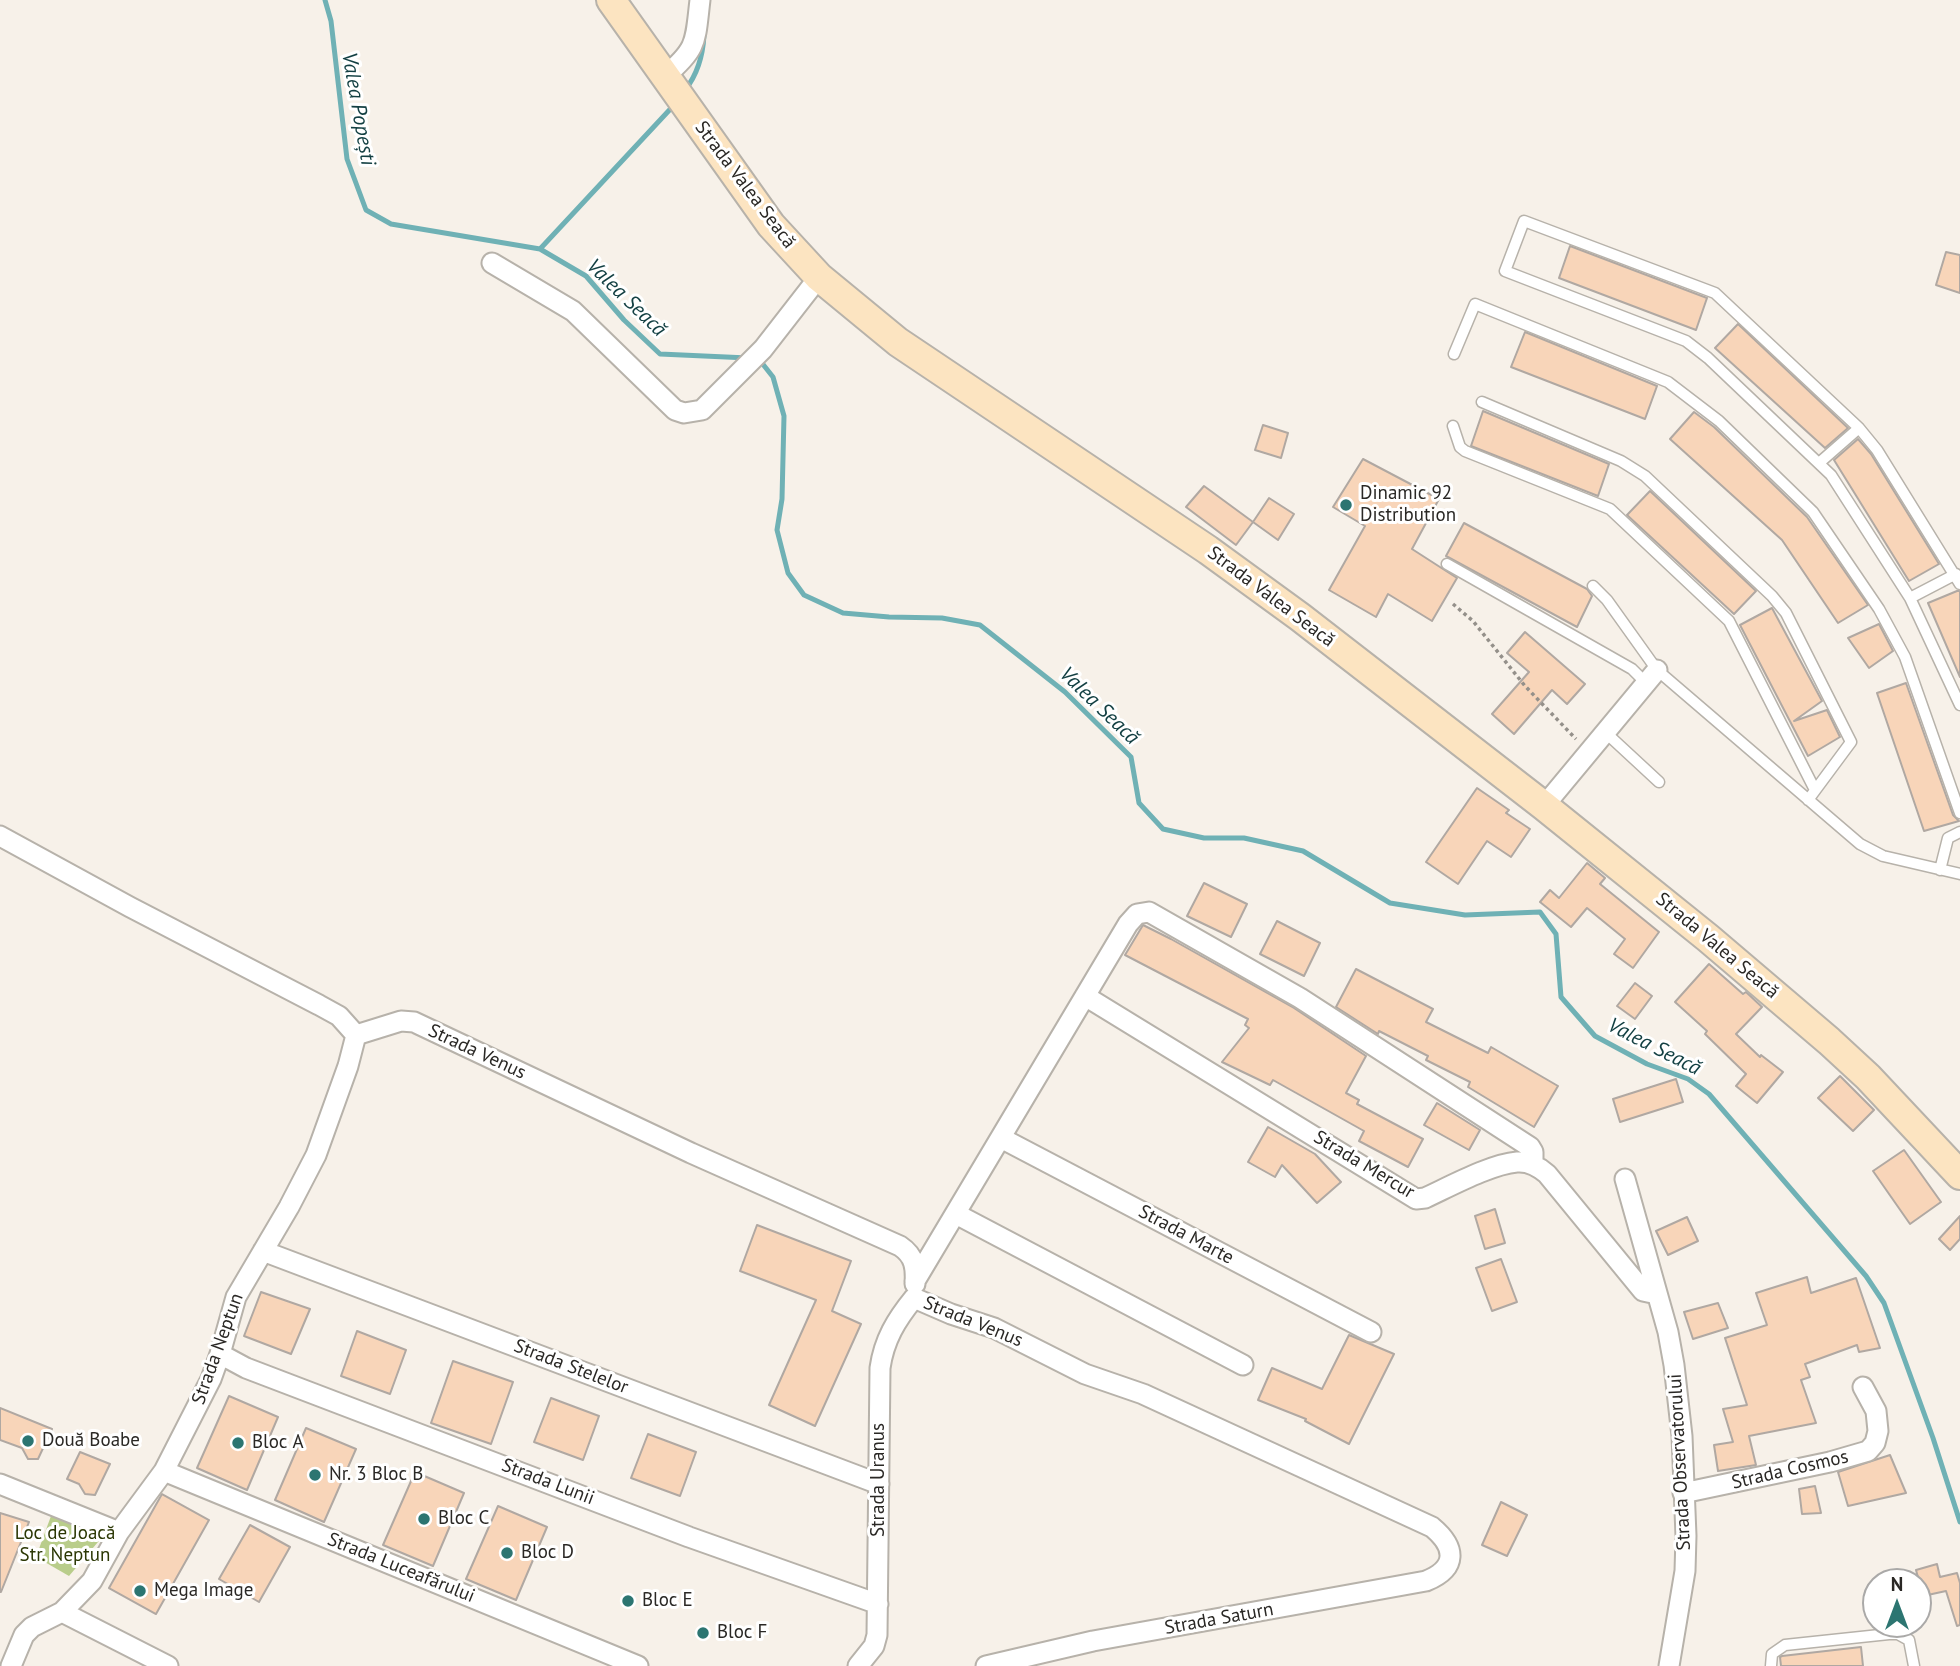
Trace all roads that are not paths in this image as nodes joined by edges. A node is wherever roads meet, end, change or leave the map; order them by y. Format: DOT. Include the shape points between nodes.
graph roads {
  1 [pos="611,0"];
  2 [pos="699,0"];
  3 [pos="667,80"];
  4 [pos="492,263"];
  5 [pos="819,277"];
  6 [pos="1454,354"];
  7 [pos="1482,402"];
  8 [pos="1453,426"];
  9 [pos="1859,428"];
  10 [pos="1819,463"];
  11 [pos="1447,564"];
  12 [pos="1958,579"];
  13 [pos="1593,586"];
  14 [pos="1910,598"];
  15 [pos="1652,676"];
  16 [pos="1960,705"];
  17 [pos="1605,732"];
  18 [pos="1659,782"];
  19 [pos="1815,790"];
  20 [pos="1808,800"];
  21 [pos="1544,806"];
  22 [pos="1960,813"];
  23 [pos="1960,832"];
  24 [pos="0,836"];
  25 [pos="1940,870"];
  26 [pos="1960,874"];
  27 [pos="1085,996"];
  28 [pos="356,1035"];
  29 [pos="1001,1138"];
  30 [pos="1533,1164"];
  31 [pos="1960,1175"];
  32 [pos="1625,1179"];
  33 [pos="956,1214"];
  34 [pos="263,1251"];
  35 [pos="915,1289"];
  36 [pos="1657,1294"];
  37 [pos="1371,1332"];
  38 [pos="220,1354"];
  39 [pos="1243,1365"];
  40 [pos="1863,1387"];
  41 [pos="164,1471"];
  42 [pos="0,1484"];
  43 [pos="879,1484"];
  44 [pos="1683,1493"];
  45 [pos="119,1532"];
  46 [pos="1448,1567"];
  47 [pos="878,1604"];
  48 [pos="62,1612"];
  49 [pos="160,1665"];
  50 [pos="11,1666"];
  51 [pos="638,1666"];
  52 [pos="858,1666"];
  53 [pos="986,1666"];
  54 [pos="1669,1666"];
  55 [pos="1771,1666"];
  56 [pos="1914,1666"];
  1 -- 3 [label="main road, Strada Valea Seacă"];
  2 -- 3 [label="street" via="695,40"];
  3 -- 5 [label="main road, Strada Valea Seacă" via="771,225"];
  4 -- 5 [label="street" via="573,311 675,410 684,413 702,410 746,368"];
  5 -- 21 [label="main road, Strada Valea Seacă" via="898,342 1300,617"];
  6 -- 22 [label="lane" via="1475,304 1668,382 1719,421 1813,512 1879,609 1905,657"];
  7 -- 19 [label="lane" via="1621,461 1645,476 1772,596 1786,613 1851,742"];
  8 -- 19 [label="lane" via="1465,451 1610,509 1729,621"];
  9 -- 10 [label="lane"];
  9 -- 10 [label="lane" via="1715,293 1524,221 1505,271 1686,341"];
  9 -- 12 [label="lane"];
  10 -- 14 [label="lane"];
  11 -- 15 [label="lane"];
  12 -- 14 [label="lane"];
  13 -- 15 [label="lane" via="1607,600"];
  14 -- 16 [label="lane"];
  15 -- 17 [label="street"];
  15 -- 20 [label="lane"];
  17 -- 18 [label="lane"];
  17 -- 21 [label="street"];
  19 -- 20 [label="lane"];
  20 -- 25 [label="lane" via="1860,844 1883,856"];
  21 -- 31 [label="main road, Strada Valea Seacă" via="1829,1041"];
  23 -- 25 [label="lane" via="1948,838"];
  24 -- 28 [label="street" via="320,1005 339,1016"];
  25 -- 26 [label="lane"];
  27 -- 29 [label="street, Strada Uranus"];
  27 -- 30 [label="street, Strada Mercur" via="1416,1199 1502,1165"];
  27 -- 30 [label="street, Strada Uranus" via="1128,924 1137,914 1149,912 1300,998 1506,1130 1530,1147"];
  28 -- 34 [label="street, Strada Neptun" via="316,1155"];
  28 -- 35 [label="street, Strada Venus" via="401,1021 414,1022 900,1246 914,1262"];
  29 -- 33 [label="street, Strada Uranus"];
  29 -- 37 [label="street, Strada Marte"];
  30 -- 36 [label="street" via="1548,1174 1643,1291"];
  32 -- 36 [label="street, Strada Observatorului"];
  33 -- 35 [label="street, Strada Uranus"];
  33 -- 39 [label="street"];
  34 -- 38 [label="street, Strada Neptun" via="236,1297"];
  34 -- 43 [label="street, Strada Stelelor"];
  35 -- 43 [label="street, Strada Uranus" via="883,1350"];
  35 -- 46 [label="street, Strada Venus" via="951,1314 994,1328 1085,1374 1143,1394 1432,1527 1449,1548"];
  36 -- 44 [label="street, Strada Observatorului" via="1675,1366"];
  38 -- 41 [label="street, Strada Neptun"];
  38 -- 47 [label="street, Strada Lunii" via="246,1368 689,1537"];
  40 -- 44 [label="street, Strada Cosmos" via="1876,1411 1878,1431 1868,1451"];
  41 -- 45 [label="street, Strada Neptun"];
  41 -- 51 [label="street, Strada Luceafărului"];
  42 -- 45 [label="street"];
  43 -- 47 [label="street, Strada Uranus"];
  44 -- 54 [label="street, Strada Observatorului" via="1685,1571"];
  45 -- 48 [label="street, Strada Neptun" via="92,1581"];
  46 -- 53 [label="street, Strada Saturn" via="1417,1584 1093,1641"];
  47 -- 52 [label="street, Strada Uranus" via="876,1641"];
  48 -- 49 [label="street"];
  48 -- 50 [label="street, Strada Neptun" via="24,1635"];
  55 -- 56 [label="lane" via="1772,1654 1785,1645 1889,1634 1909,1640"];
}
